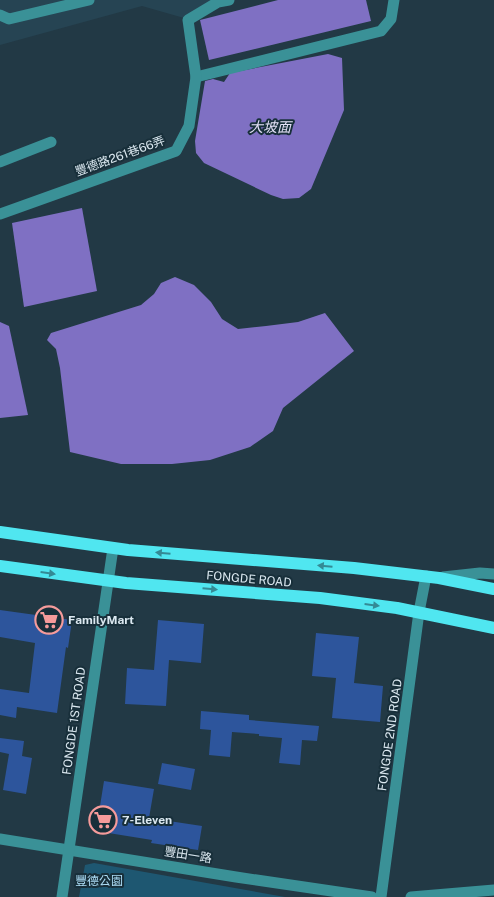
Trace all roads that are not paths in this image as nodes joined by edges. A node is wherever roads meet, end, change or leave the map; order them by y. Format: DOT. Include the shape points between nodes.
graph roads {
  1 [pos="89,0"];
  2 [pos="229,0"];
  3 [pos="394,0"];
  4 [pos="0,15"];
  5 [pos="196,78"];
  6 [pos="51,142"];
  7 [pos="0,162"];
  8 [pos="0,214"];
  9 [pos="0,532"];
  10 [pos="113,548"];
  11 [pos="0,566"];
  12 [pos="494,574"];
  13 [pos="426,576"];
  14 [pos="439,578"];
  15 [pos="108,581"];
  16 [pos="494,589"];
  17 [pos="419,612"];
  18 [pos="494,628"];
  19 [pos="0,839"];
  20 [pos="69,850"];
  21 [pos="494,890"];
  22 [pos="62,897"];
  23 [pos="372,897"];
  24 [pos="381,897"];
  25 [pos="411,897"];
  1 -- 4 [label="street" via="9,19"];
  2 -- 5 [label="street, 豐德路261巷66弄" via="218,2 188,20"];
  3 -- 5 [label="street" via="391,19 380,31"];
  5 -- 8 [label="street, 豐德路261巷66弄" via="189,126 176,151"];
  6 -- 7 [label="street"];
  9 -- 10 [label="main road, FONGDE ROAD"];
  13 -- 10 [label="main road, FONGDE ROAD, one-way"];
  10 -- 15 [label="street, FONGDE 1ST ROAD"];
  11 -- 15 [label="main road, FONGDE ROAD, one-way"];
  12 -- 14 [label="street"];
  13 -- 14 [label="main road, FONGDE ROAD"];
  13 -- 17 [label="street, FONGDE 2ND ROAD"];
  14 -- 16 [label="main road, FONGDE ROAD"];
  15 -- 17 [label="main road, FONGDE ROAD, one-way" via="320,598"];
  15 -- 20 [label="street, FONGDE 1ST ROAD"];
  17 -- 18 [label="main road, FONGDE ROAD"];
  17 -- 24 [label="street, FONGDE 2ND ROAD"];
  19 -- 20 [label="street, 豐田一路"];
  20 -- 22 [label="street, FONGDE 1ST ROAD"];
  20 -- 23 [label="street, 豐田一路"];
  21 -- 25 [label="street"];
}
